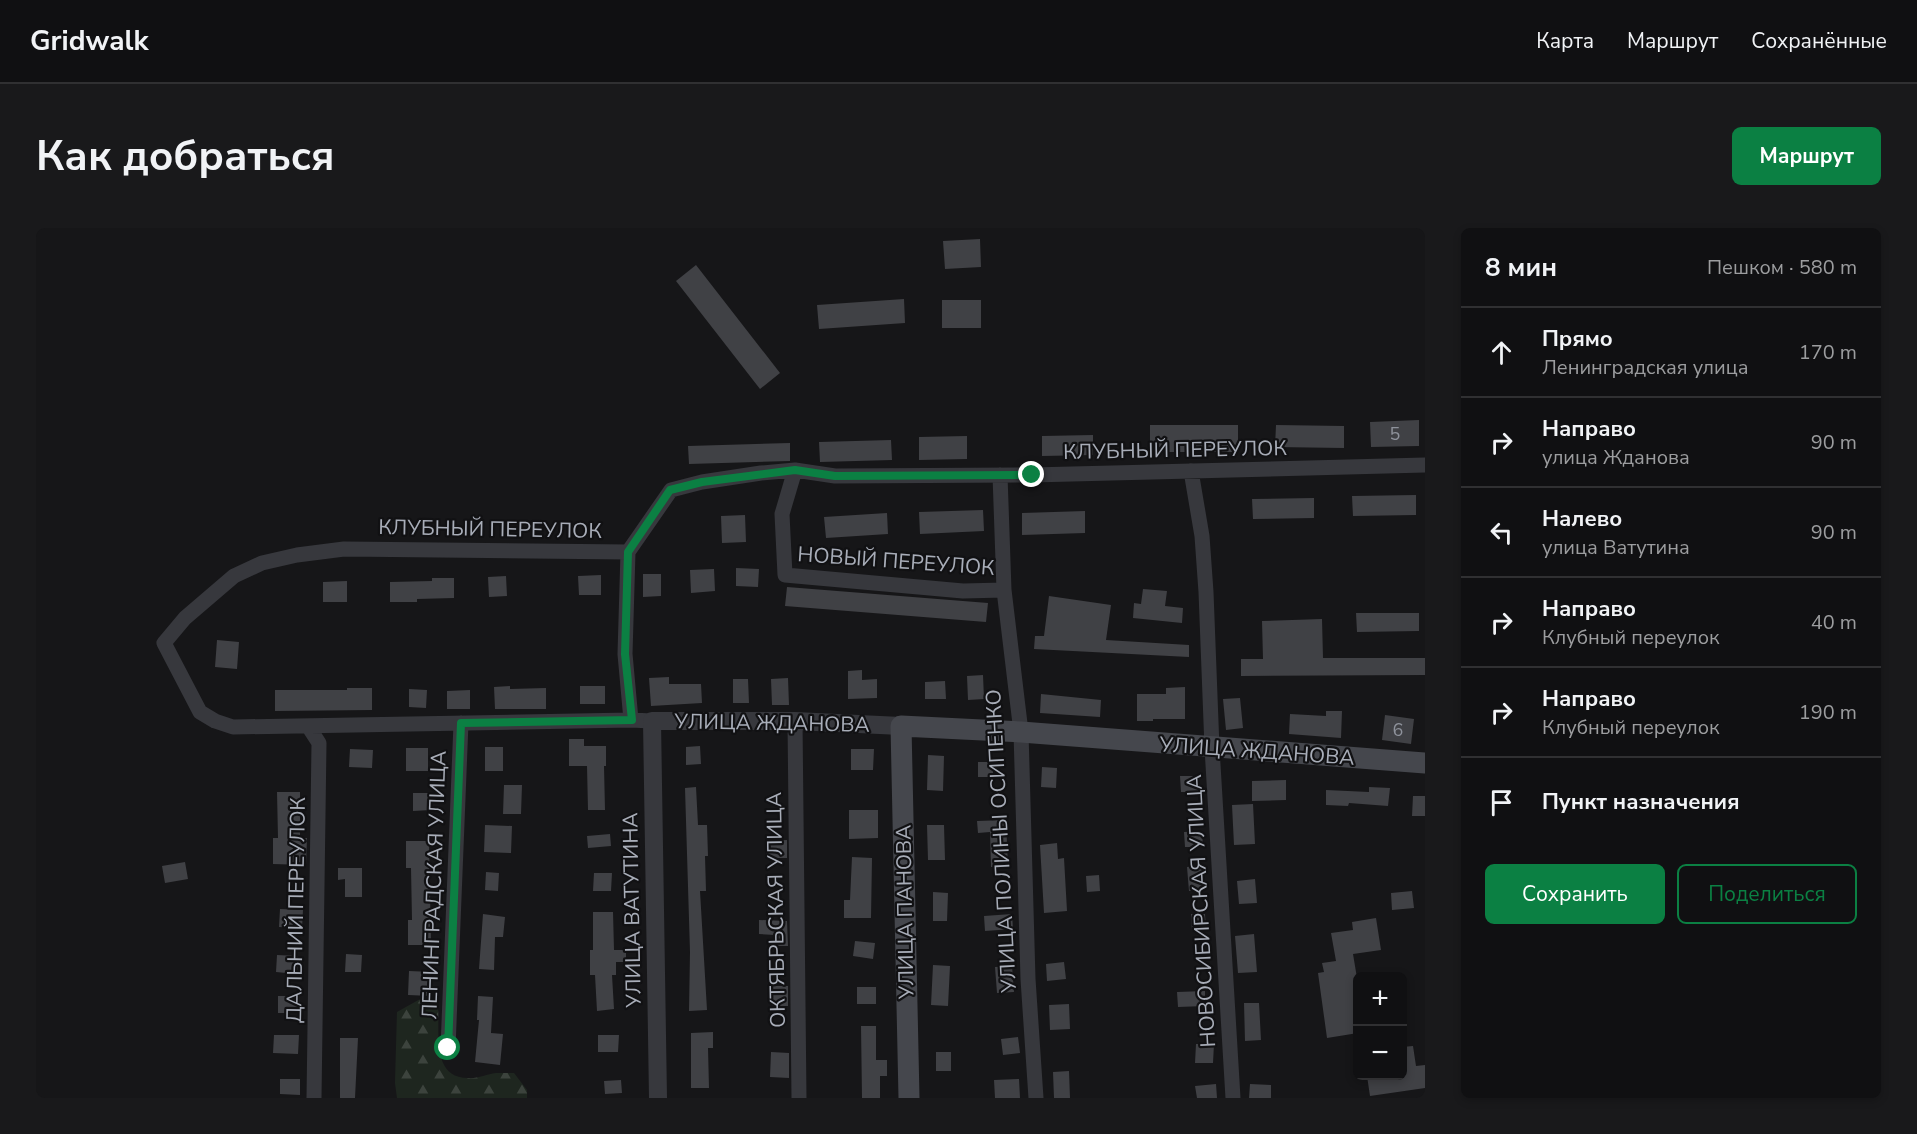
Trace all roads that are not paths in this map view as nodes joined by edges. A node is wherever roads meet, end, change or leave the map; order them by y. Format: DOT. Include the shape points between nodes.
graph roads {
  1 [pos="1425,465"];
  2 [pos="795,470"];
  3 [pos="1191,471"];
  4 [pos="1000,475"];
  5 [pos="628,552"];
  6 [pos="1004,590"];
  7 [pos="164,643"];
  8 [pos="632,720"];
  9 [pos="795,721"];
  10 [pos="652,722"];
  11 [pos="461,723"];
  12 [pos="340,724"];
  13 [pos="308,726"];
  14 [pos="901,726"];
  15 [pos="1021,732"];
  16 [pos="319,743"];
  17 [pos="1212,748"];
  18 [pos="1425,763"];
  19 [pos="448,1048"];
  20 [pos="314,1098"];
  21 [pos="658,1098"];
  22 [pos="799,1098"];
  23 [pos="909,1098"];
  24 [pos="1036,1098"];
  25 [pos="1233,1098"];
  1 -- 3 [label="street, КЛУБНЫЙ ПЕРЕУЛОК"];
  2 -- 4 [label="street, КЛУБНЫЙ ПЕРЕУЛОК" via="835,476"];
  2 -- 5 [label="street, КЛУБНЫЙ ПЕРЕУЛОК" via="670,490"];
  2 -- 6 [label="street, НОВЫЙ ПЕРЕУЛОК" via="782,514 785,575 963,591"];
  3 -- 4 [label="street, КЛУБНЫЙ ПЕРЕУЛОК"];
  3 -- 17 [label="street, НОВОСИБИРСКАЯ УЛИЦА" via="1202,536"];
  4 -- 6 [label="street, УЛИЦА ПОЛИНЫ ОСИПЕНКО"];
  5 -- 7 [label="street, КЛУБНЫЙ ПЕРЕУЛОК" via="344,549 297,555 262,563 234,576 185,618"];
  5 -- 8 [label="street" via="625,654"];
  6 -- 15 [label="street, УЛИЦА ПОЛИНЫ ОСИПЕНКО"];
  7 -- 13 [label="street, УЛИЦА ЖДАНОВА" via="200,712 215,722 233,728"];
  8 -- 10 [label="street, УЛИЦА ЖДАНОВА"];
  8 -- 11 [label="street, УЛИЦА ЖДАНОВА"];
  9 -- 10 [label="street, УЛИЦА ЖДАНОВА"];
  9 -- 14 [label="street, УЛИЦА ЖДАНОВА"];
  9 -- 22 [label="street, ОКТЯБРЬСКАЯ УЛИЦА"];
  10 -- 21 [label="street, УЛИЦА ВАТУТИНА"];
  11 -- 12 [label="street, УЛИЦА ЖДАНОВА"];
  11 -- 19 [label="street, ЛЕНИНГРАДСКАЯ УЛИЦА"];
  12 -- 13 [label="street, УЛИЦА ЖДАНОВА"];
  12 -- 16 [label="street"];
  13 -- 16 [label="street"];
  14 -- 15 [label="main road, УЛИЦА ЖДАНОВА"];
  14 -- 23 [label="main road, УЛИЦА ПАНОВА"];
  15 -- 17 [label="main road, УЛИЦА ЖДАНОВА"];
  15 -- 24 [label="street, УЛИЦА ПОЛИНЫ ОСИПЕНКО" via="1028,979"];
  16 -- 20 [label="street, ДАЛЬНИЙ ПЕРЕУЛОК"];
  17 -- 18 [label="main road, УЛИЦА ЖДАНОВА"];
  17 -- 25 [label="street, НОВОСИБИРСКАЯ УЛИЦА"];
}
